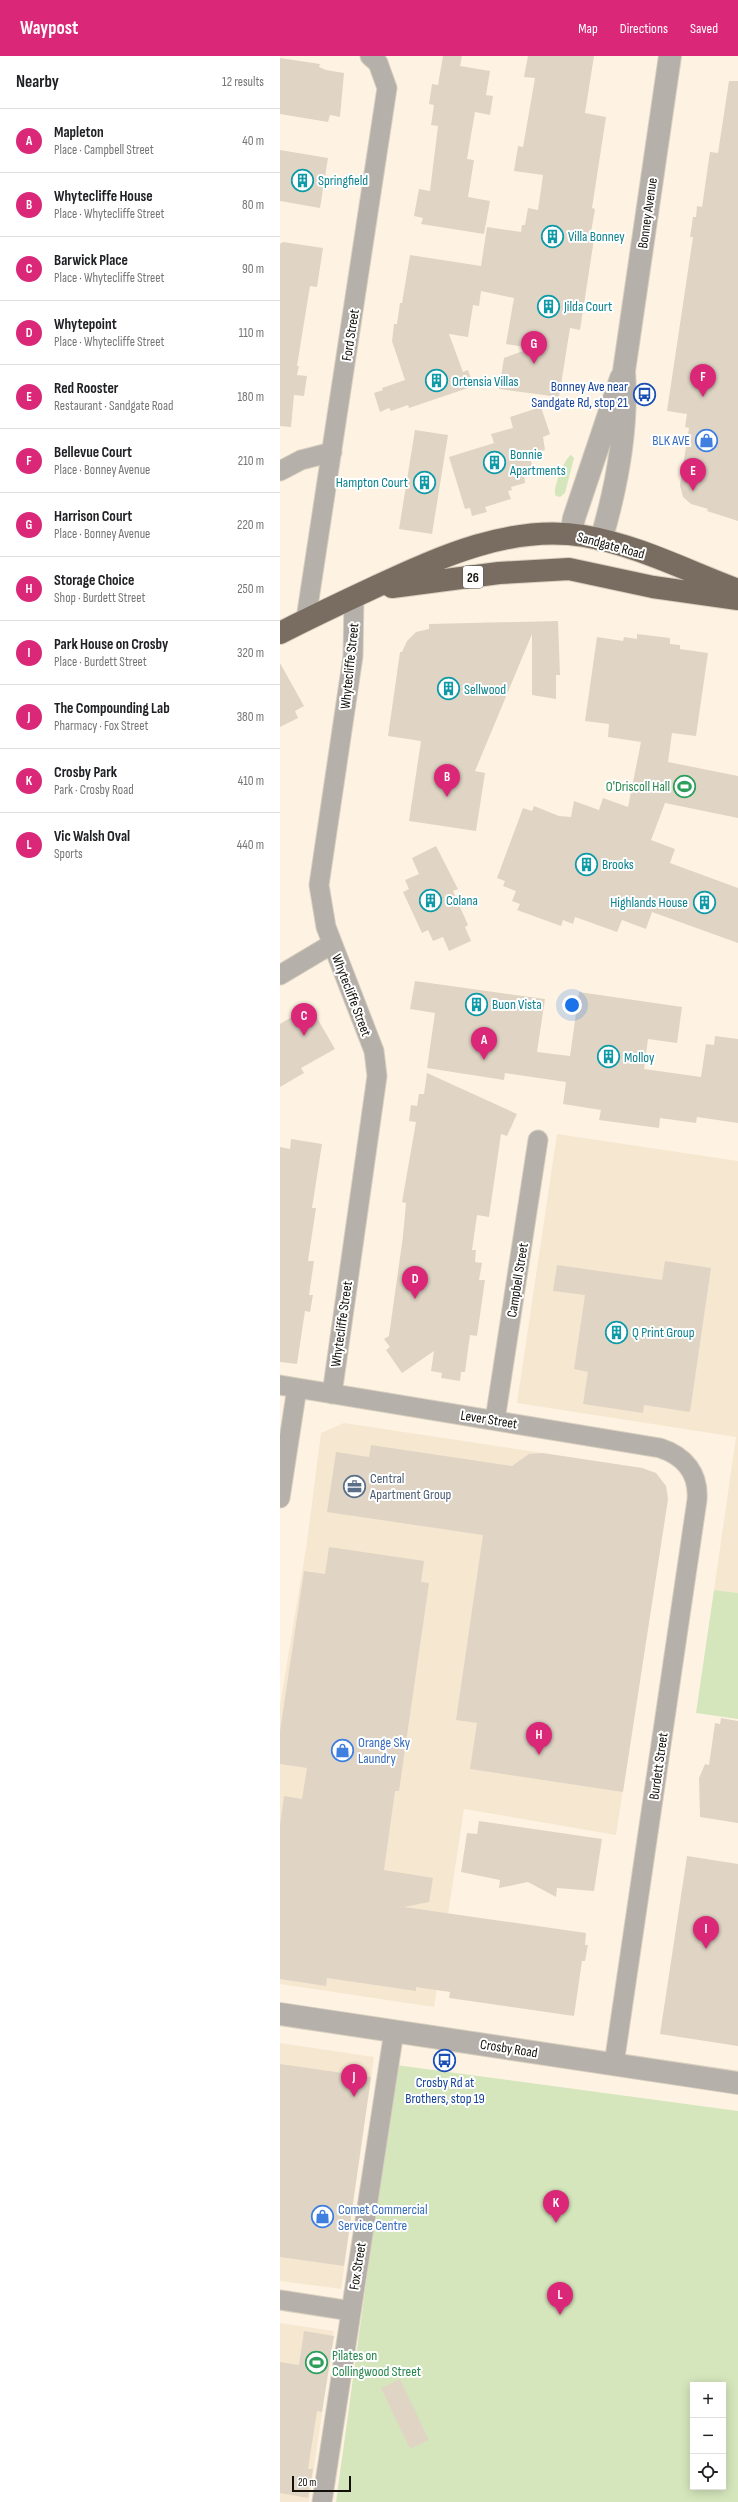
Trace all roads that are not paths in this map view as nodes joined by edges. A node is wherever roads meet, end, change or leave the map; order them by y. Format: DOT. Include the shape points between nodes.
graph roads {
  1 [pos="370,56"];
  2 [pos="670,56"];
  3 [pos="624,371"];
  4 [pos="332,452"];
  5 [pos="280,471"];
  6 [pos="572,534"];
  7 [pos="601,540"];
  8 [pos="569,569"];
  9 [pos="591,573"];
  10 [pos="738,590"];
  11 [pos="360,593"];
  12 [pos="738,599"];
  13 [pos="306,619"];
  14 [pos="280,634"];
  15 [pos="332,944"];
  16 [pos="280,975"];
  17 [pos="538,1140"];
  18 [pos="288,1387"];
  19 [pos="332,1394"];
  20 [pos="495,1420"];
  21 [pos="690,1468"];
  22 [pos="280,1498"];
  23 [pos="280,2014"];
  24 [pos="394,2031"];
  25 [pos="614,2064"];
  26 [pos="738,2083"];
  27 [pos="280,2300"];
  28 [pos="350,2311"];
  29 [pos="322,2502"];
  1 -- 4 [label="street, Ford Street" via="378,63 387,88"];
  2 -- 3 [label="street, Bonney Avenue"];
  3 -- 6 [label="street, Bonney Avenue" via="574,518"];
  3 -- 7 [label="street, Bonney Avenue" via="626,406 622,442"];
  4 -- 5 [label="street" via="301,460"];
  4 -- 13 [label="street, Ford Street"];
  6 -- 7 [label="highway, Sandgate Road / 26"];
  6 -- 8 [label="highway"];
  6 -- 11 [label="highway, Sandgate Road / 26" via="536,533 496,540 433,562"];
  7 -- 9 [label="highway"];
  7 -- 10 [label="highway, Sandgate Road / 26" via="671,562"];
  8 -- 9 [label="highway, Sandgate Road / 26"];
  8 -- 11 [label="highway, Sandgate Road / 26" via="499,573"];
  9 -- 12 [label="highway, Sandgate Road / 26" via="653,587"];
  11 -- 13 [label="highway, Sandgate Road / 26"];
  11 -- 15 [label="street, Whytecliffe Street" via="319,885 322,914"];
  13 -- 14 [label="highway, Sandgate Road / 26"];
  15 -- 16 [label="street"];
  15 -- 19 [label="street, Whytecliffe Street" via="374,1051 376,1076"];
  17 -- 20 [label="street, Campbell Street"];
  18 -- 19 [label="street, Lever Street"];
  18 -- 22 [label="street"];
  19 -- 20 [label="street, Lever Street"];
  20 -- 21 [label="street, Lever Street" via="660,1448 678,1456"];
  21 -- 25 [label="street, Burdett Street" via="696,1479 697,1500"];
  23 -- 24 [label="street, Crosby Road"];
  24 -- 25 [label="street, Crosby Road"];
  24 -- 28 [label="street, Fox Street"];
  25 -- 26 [label="street, Crosby Road"];
  27 -- 28 [label="street"];
  28 -- 29 [label="street, Fox Street"];
}
